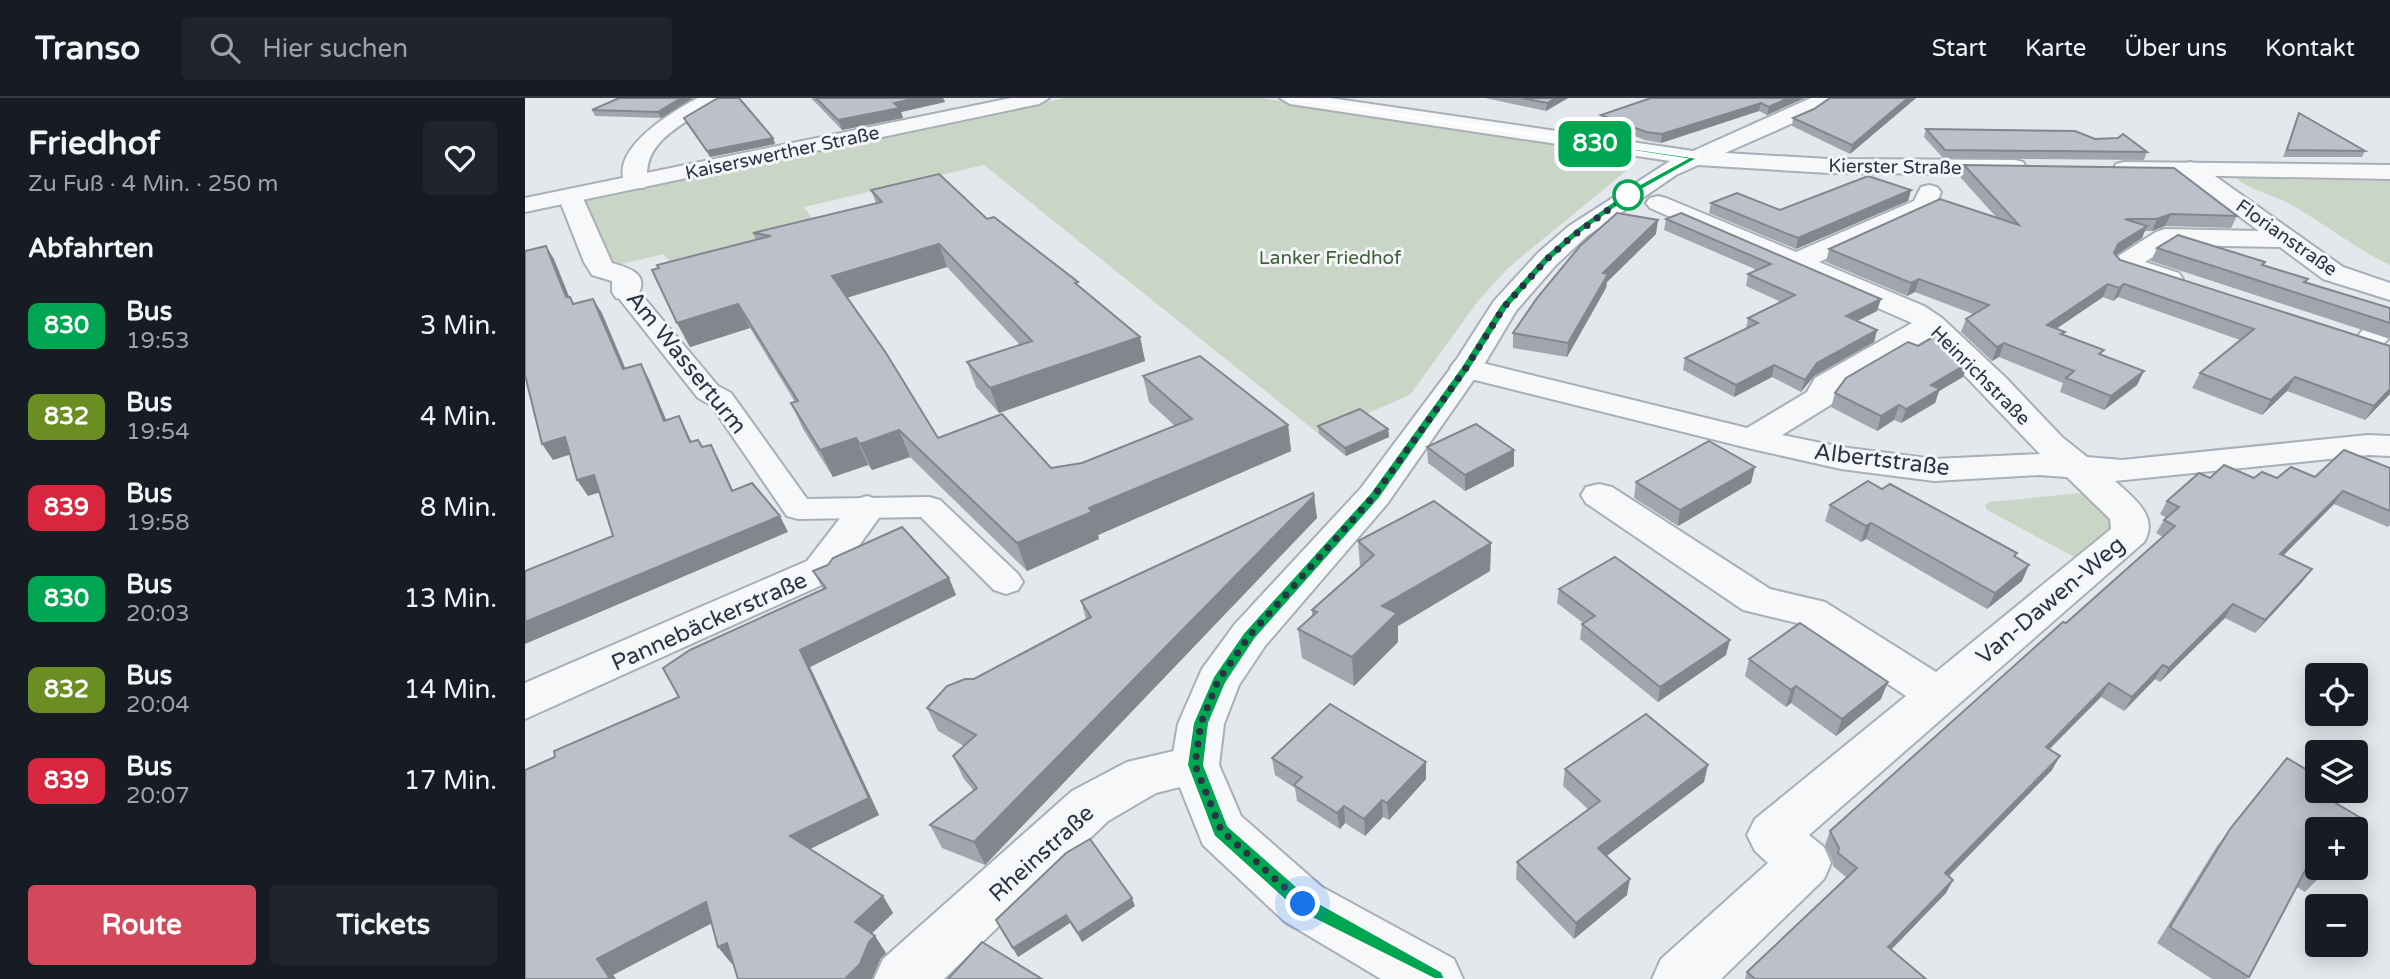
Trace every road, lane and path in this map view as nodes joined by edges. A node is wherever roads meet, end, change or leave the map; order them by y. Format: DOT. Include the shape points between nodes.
graph roads {
  1 [pos="713,98"];
  2 [pos="1039,98"];
  3 [pos="1290,98"];
  4 [pos="1825,98"];
  5 [pos="1694,158"];
  6 [pos="2038,168"];
  7 [pos="2107,168"];
  8 [pos="2190,169"];
  9 [pos="2390,172"];
  10 [pos="636,183"];
  11 [pos="1929,192"];
  12 [pos="570,197"];
  13 [pos="1658,203"];
  14 [pos="525,205"];
  15 [pos="2285,239"];
  16 [pos="1796,262"];
  17 [pos="2188,285"];
  18 [pos="626,292"];
  19 [pos="2390,292"];
  20 [pos="2390,320"];
  21 [pos="1932,324"];
  22 [pos="2366,344"];
  23 [pos="1466,368"];
  24 [pos="1752,439"];
  25 [pos="2390,446"];
  26 [pos="2080,470"];
  27 [pos="1599,495"];
  28 [pos="867,508"];
  29 [pos="1006,582"];
  30 [pos="1938,695"];
  31 [pos="525,702"];
  32 [pos="1195,765"];
  33 [pos="903,979"];
  34 [pos="1434,979"];
  35 [pos="1681,979"];
  1 -- 10 [label="street" via="650,139 636,158"];
  2 -- 10 [label="street, Kaiserswerther Straße"];
  3 -- 5 [label="street"];
  4 -- 5 [label="street"];
  5 -- 6 [label="street, Kierster Straße" via="1829,166"];
  5 -- 23 [label="street" via="1632,192 1547,259 1504,307"];
  7 -- 8 [label="street"];
  8 -- 9 [label="street"];
  8 -- 15 [label="street, Florianstraße"];
  10 -- 12 [label="street, Kaiserswerther Straße"];
  11 -- 16 [label="street" via="1925,205"];
  12 -- 14 [label="street, Kaiserswerther Straße"];
  12 -- 18 [label="street, Am Wasserturm" via="597,262 602,269 626,276"];
  13 -- 16 [label="street, Heinrichstraße"];
  15 -- 17 [label="street" via="2165,237 2124,264"];
  15 -- 19 [label="street, Florianstraße" via="2333,273"];
  16 -- 21 [label="street, Heinrichstraße" via="1880,296"];
  18 -- 28 [label="street, Am Wasserturm" via="708,392 721,399 798,509"];
  20 -- 22 [label="street"];
  21 -- 24 [label="street" via="1826,385 1821,397"];
  21 -- 26 [label="street, Heinrichstraße"];
  23 -- 24 [label="street, Albertstraße"];
  23 -- 32 [label="street" via="1374,496 1250,635 1218,681 1201,723"];
  24 -- 26 [label="street, Albertstraße" via="1934,470 2039,464"];
  25 -- 26 [label="street, Albertstraße" via="2122,471"];
  26 -- 30 [label="street, Van-Dawen-Weg" via="2129,516 2130,533"];
  27 -- 30 [label="street" via="1758,600 1810,612"];
  28 -- 29 [label="street, Am Wasserturm" via="929,507"];
  28 -- 31 [label="street, Pannebäckerstraße" via="821,570"];
  30 -- 35 [label="street, Van-Dawen-Weg" via="1773,835 1805,863"];
  32 -- 33 [label="street, Rheinstraße" via="1144,776 1090,806"];
  32 -- 34 [label="street" via="1221,830 1303,904"];
}
